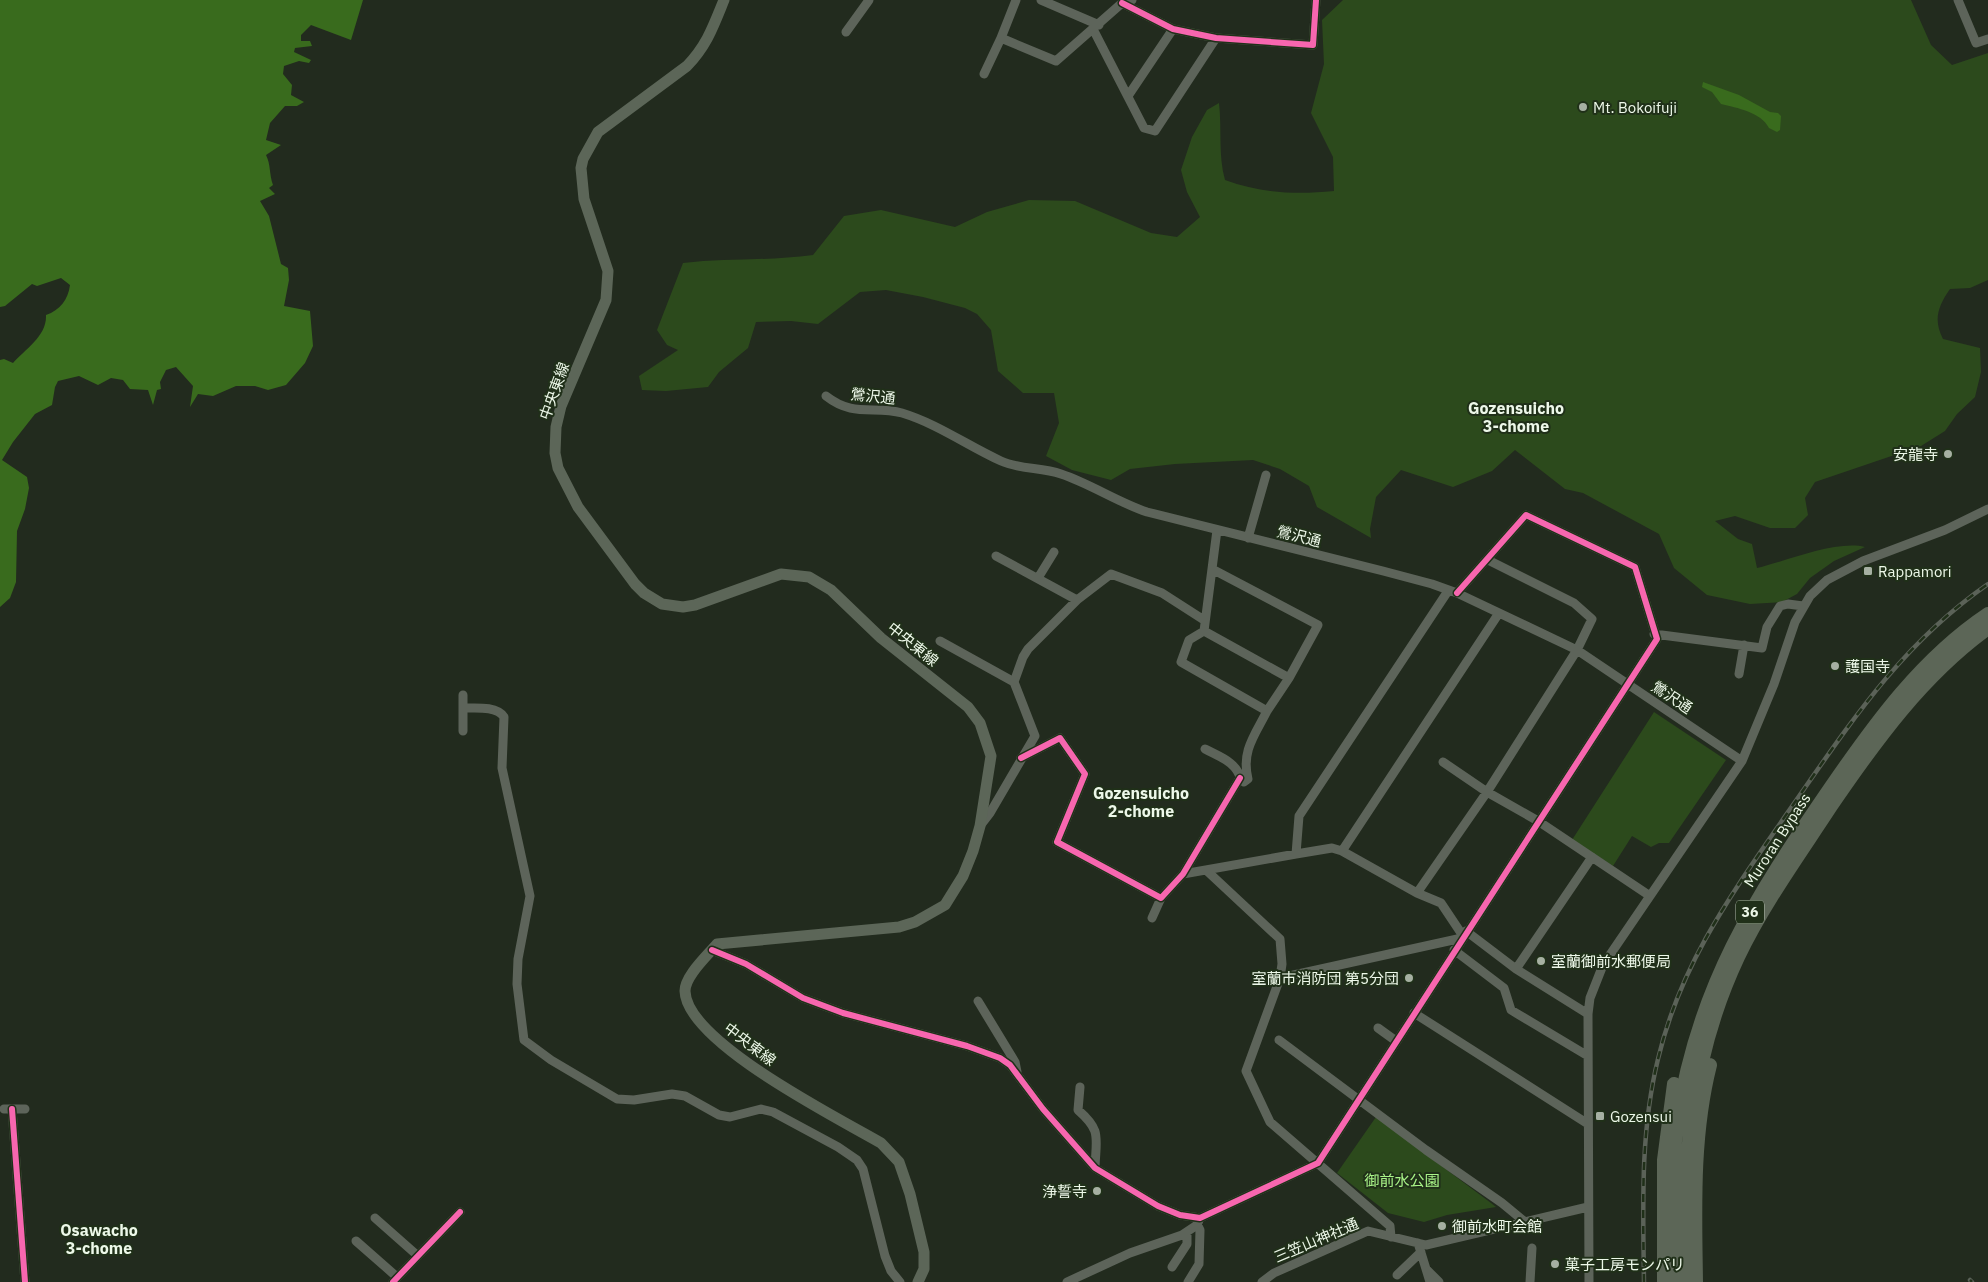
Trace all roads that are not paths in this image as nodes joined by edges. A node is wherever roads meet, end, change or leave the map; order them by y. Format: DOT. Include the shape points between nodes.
graph roads {
  1 [pos="724,0"];
  2 [pos="869,0"];
  3 [pos="1016,0"];
  4 [pos="1041,0"];
  5 [pos="1132,0"];
  6 [pos="1316,0"];
  7 [pos="1958,0"];
  8 [pos="1122,3"];
  9 [pos="1096,27"];
  10 [pos="1173,29"];
  11 [pos="846,32"];
  12 [pos="1001,38"];
  13 [pos="1216,38"];
  14 [pos="1988,40"];
  15 [pos="984,74"];
  16 [pos="1128,96"];
  17 [pos="826,396"];
  18 [pos="1266,474"];
  19 [pos="1988,509"];
  20 [pos="1217,530"];
  21 [pos="1248,538"];
  22 [pos="1054,552"];
  23 [pos="996,556"];
  24 [pos="1488,560"];
  25 [pos="1212,569"];
  26 [pos="1038,578"];
  27 [pos="1453,592"];
  28 [pos="1077,600"];
  29 [pos="1803,606"];
  30 [pos="1499,613"];
  31 [pos="1988,614"];
  32 [pos="1204,620"];
  33 [pos="1988,628"];
  34 [pos="1204,631"];
  35 [pos="1654,634"];
  36 [pos="940,641"];
  37 [pos="1744,645"];
  38 [pos="1577,650"];
  39 [pos="1738,674"];
  40 [pos="1289,678"];
  41 [pos="1014,682"];
  42 [pos="1629,684"];
  43 [pos="463,695"];
  44 [pos="464,708"];
  45 [pos="1267,711"];
  46 [pos="463,731"];
  47 [pos="1205,749"];
  48 [pos="1021,758"];
  49 [pos="1742,761"];
  50 [pos="1443,762"];
  51 [pos="1240,778"];
  52 [pos="1487,792"];
  53 [pos="1538,821"];
  54 [pos="980,826"];
  55 [pos="1342,851"];
  56 [pos="1296,854"];
  57 [pos="1592,857"];
  58 [pos="1206,870"];
  59 [pos="1183,874"];
  60 [pos="1418,893"];
  61 [pos="1650,896"];
  62 [pos="1161,898"];
  63 [pos="1152,918"];
  64 [pos="1464,935"];
  65 [pos="1737,935"];
  66 [pos="712,950"];
  67 [pos="1454,950"];
  68 [pos="1516,969"];
  69 [pos="1280,978"];
  70 [pos="1727,981"];
  71 [pos="978,1001"];
  72 [pos="1414,1013"];
  73 [pos="1588,1014"];
  74 [pos="1378,1028"];
  75 [pos="1279,1040"];
  76 [pos="1396,1041"];
  77 [pos="1588,1056"];
  78 [pos="1018,1076"];
  79 [pos="1080,1087"];
  80 [pos="1359,1099"];
  81 [pos="25,1109"];
  82 [pos="1588,1124"];
  83 [pos="1318,1163"];
  84 [pos="1095,1168"];
  85 [pos="1588,1207"];
  86 [pos="460,1212"];
  87 [pos="375,1218"];
  88 [pos="1199,1221"];
  89 [pos="1524,1222"];
  90 [pos="1187,1233"];
  91 [pos="1391,1237"];
  92 [pos="356,1241"];
  93 [pos="1420,1248"];
  94 [pos="1532,1248"];
  95 [pos="418,1256"];
  96 [pos="1172,1267"];
  97 [pos="1426,1269"];
  98 [pos="1397,1275"];
  99 [pos="395,1280"];
  100 [pos="25,1282"];
  101 [pos="900,1282"];
  102 [pos="918,1282"];
  103 [pos="1067,1282"];
  104 [pos="1188,1282"];
  105 [pos="1262,1282"];
  106 [pos="1430,1282"];
  107 [pos="1439,1282"];
  108 [pos="1530,1282"];
  109 [pos="1589,1282"];
  110 [pos="1664,1282"];
  111 [pos="1674,1282"];
  112 [pos="1685,1282"];
  113 [pos="1696,1282"];
  1 -- 54 [label="main road, 中央東線" via="707,42 699,53 687,66 598,132 586,151 581,168 584,199 608,271 608,286 603,307 561,406 554,440 558,468 578,507 606,547 640,588 662,604 695,606 781,574 809,577 831,590 881,638 974,714 991,756"];
  2 -- 11 [label="street"];
  3 -- 12 [label="street"];
  4 -- 9 [label="street"];
  5 -- 8 [label="street"];
  6 -- 13 [label="street" via="1313,45"];
  7 -- 14 [label="street" via="1976,43"];
  8 -- 9 [label="street"];
  8 -- 10 [label="street"];
  9 -- 12 [label="street" via="1056,61"];
  9 -- 16 [label="street"];
  10 -- 13 [label="street"];
  10 -- 16 [label="street"];
  12 -- 15 [label="street"];
  13 -- 16 [label="street" via="1154,131 1144,128"];
  17 -- 20 [label="street, 鶯沢通" via="839,406 900,412 943,430 1003,462 1024,469 1059,473 1129,506"];
  18 -- 21 [label="street"];
  19 -- 29 [label="street" via="1841,572 1827,580"];
  20 -- 21 [label="street, 鶯沢通"];
  20 -- 25 [label="street"];
  21 -- 27 [label="street, 鶯沢通" via="1391,573"];
  22 -- 26 [label="street"];
  23 -- 26 [label="street"];
  24 -- 27 [label="street"];
  24 -- 35 [label="street" via="1526,516 1635,567"];
  24 -- 38 [label="street" via="1574,603 1592,619"];
  25 -- 32 [label="street"];
  25 -- 40 [label="street" via="1318,625"];
  26 -- 28 [label="street"];
  27 -- 30 [label="street, 鶯沢通"];
  27 -- 56 [label="street" via="1299,816"];
  28 -- 32 [label="street" via="1111,574 1162,593"];
  28 -- 41 [label="street" via="1028,649"];
  29 -- 37 [label="street" via="1780,606 1767,627 1762,648"];
  29 -- 49 [label="street"];
  30 -- 38 [label="street, 鶯沢通"];
  30 -- 55 [label="street"];
  31 -- 65 [label="highway, Muroran Bypass / 36" via="1943,649 1893,701 1789,848"];
  32 -- 34 [label="street"];
  33 -- 70 [label="highway, Muroran Bypass / 36" via="1932,675 1876,743 1768,902"];
  34 -- 40 [label="street"];
  34 -- 45 [label="street" via="1189,640 1181,662"];
  35 -- 37 [label="street"];
  35 -- 42 [label="street" via="1657,639"];
  36 -- 41 [label="street"];
  37 -- 39 [label="street"];
  38 -- 42 [label="street, 鶯沢通"];
  38 -- 52 [label="street"];
  40 -- 45 [label="street"];
  41 -- 48 [label="street" via="1035,736"];
  42 -- 49 [label="street, 鶯沢通"];
  42 -- 53 [label="street"];
  43 -- 44 [label="street"];
  44 -- 46 [label="street"];
  44 -- 101 [label="street" via="494,710 504,717 502,768 530,896 518,959 517,984 524,1040 617,1099 634,1100 672,1094 685,1096 719,1115 730,1117 762,1109 850,1154 863,1169 885,1256"];
  45 -- 51 [label="street" via="1245,753 1248,779 1244,782"];
  47 -- 51 [label="street" via="1233,764"];
  48 -- 54 [label="street"];
  48 -- 62 [label="street" via="1060,738 1086,774 1057,842"];
  49 -- 61 [label="street"];
  50 -- 52 [label="street"];
  51 -- 59 [label="street"];
  52 -- 53 [label="street"];
  52 -- 60 [label="street"];
  53 -- 57 [label="street"];
  53 -- 64 [label="street"];
  54 -- 66 [label="main road, 中央東線" via="970,860 952,896 945,905 915,922 848,933 719,944"];
  55 -- 56 [label="street" via="1332,848"];
  55 -- 60 [label="street"];
  56 -- 58 [label="street"];
  57 -- 61 [label="street"];
  57 -- 68 [label="street"];
  58 -- 59 [label="street"];
  58 -- 69 [label="street" via="1280,939"];
  59 -- 62 [label="street"];
  60 -- 64 [label="street" via="1441,902"];
  61 -- 73 [label="street" via="1603,965 1590,998"];
  62 -- 63 [label="street"];
  64 -- 67 [label="street"];
  64 -- 68 [label="street"];
  64 -- 69 [label="street"];
  65 -- 110 [label="highway" via="1699,1000 1675,1079 1664,1160"];
  65 -- 111 [label="highway, Muroran Bypass / 36" via="1708,997 1684,1086 1677,1126"];
  66 -- 78 [label="street" via="746,964 803,998 843,1013 986,1052 1010,1065"];
  66 -- 102 [label="main road, 中央東線" via="685,991 695,1014 708,1031 739,1058 881,1143 893,1154 904,1173 924,1252 924,1269"];
  67 -- 72 [label="street"];
  67 -- 77 [label="street" via="1504,988 1511,1010"];
  68 -- 73 [label="street"];
  69 -- 83 [label="street" via="1246,1071 1270,1122"];
  70 -- 112 [label="highway, Muroran Bypass / 36" via="1709,1030 1690,1118 1686,1158"];
  70 -- 113 [label="highway" via="1699,1133"];
  71 -- 78 [label="street" via="1015,1062"];
  72 -- 76 [label="street"];
  72 -- 82 [label="street"];
  73 -- 77 [label="street"];
  74 -- 76 [label="street"];
  75 -- 80 [label="street"];
  76 -- 80 [label="street"];
  77 -- 82 [label="street"];
  78 -- 84 [label="street"];
  79 -- 84 [label="street" via="1078,1110 1092,1123 1096,1132"];
  80 -- 83 [label="street"];
  80 -- 89 [label="street"];
  81 -- 100 [label="street" via="8,1109"];
  82 -- 85 [label="street"];
  83 -- 88 [label="street"];
  83 -- 91 [label="street" via="1390,1226"];
  84 -- 88 [label="street" via="1158,1206"];
  85 -- 89 [label="street, 三笠山神社通"];
  85 -- 109 [label="street"];
  86 -- 95 [label="street"];
  87 -- 95 [label="street"];
  88 -- 90 [label="street"];
  88 -- 104 [label="street" via="1199,1264"];
  89 -- 93 [label="street, 三笠山神社通"];
  90 -- 96 [label="street" via="1187,1244"];
  90 -- 103 [label="street" via="1130,1253"];
  91 -- 93 [label="street, 三笠山神社通"];
  91 -- 105 [label="street, 三笠山神社通" via="1364,1232 1274,1273"];
  92 -- 99 [label="street"];
  93 -- 97 [label="street"];
  93 -- 98 [label="street"];
  94 -- 108 [label="street"];
  95 -- 99 [label="street"];
  97 -- 106 [label="street"];
  97 -- 107 [label="street"];
}
